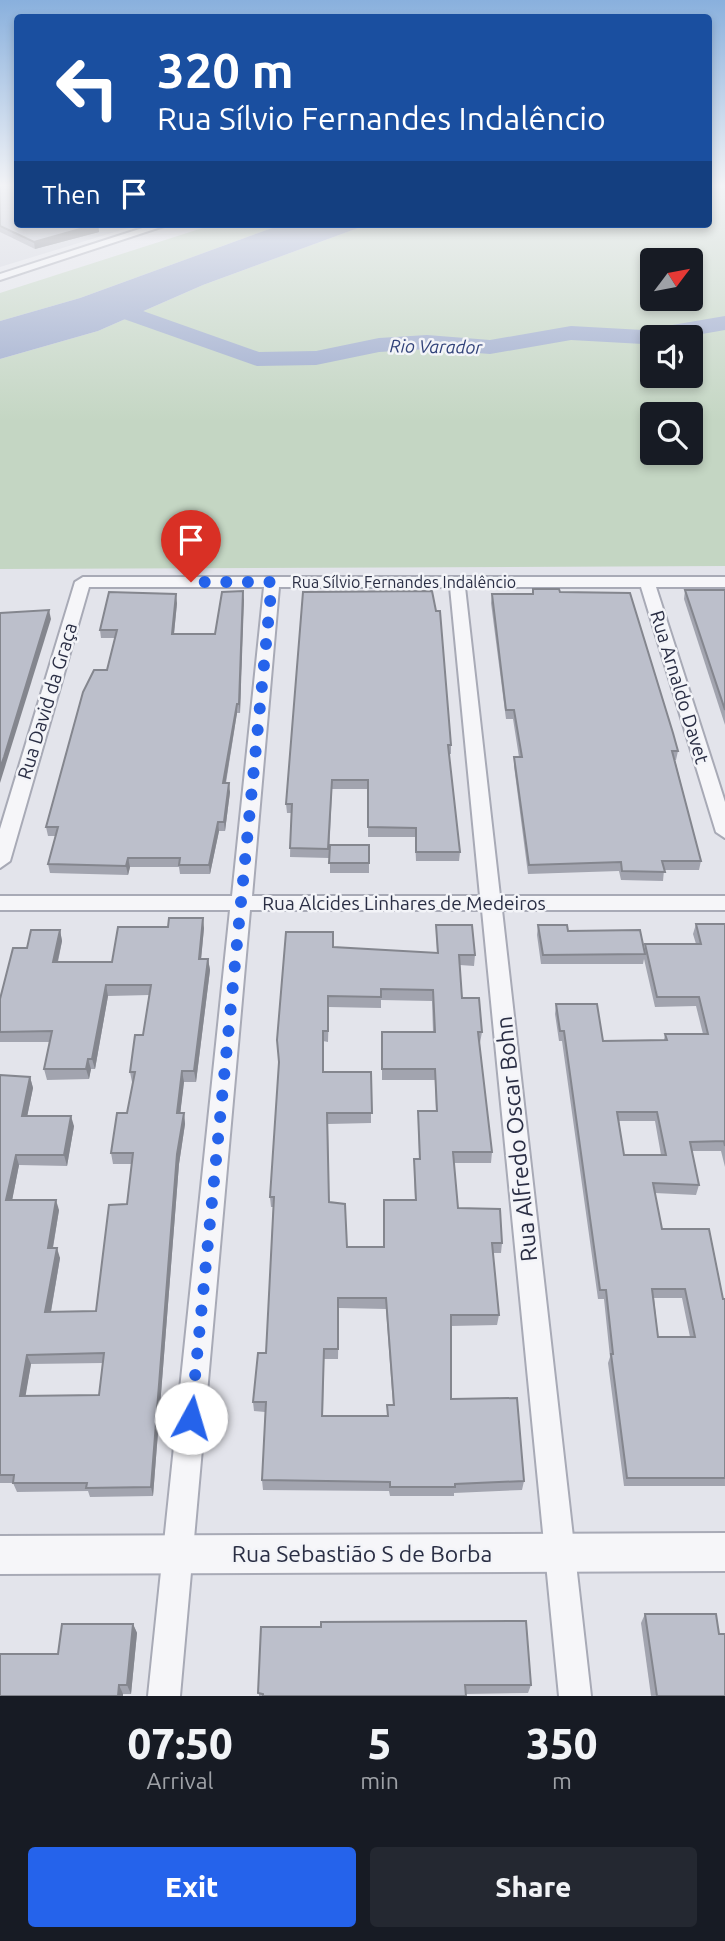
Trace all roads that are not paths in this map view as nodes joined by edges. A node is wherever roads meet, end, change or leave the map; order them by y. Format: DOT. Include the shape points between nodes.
graph roads {
  1 [pos="42,264"];
  2 [pos="0,278"];
  3 [pos="83,582"];
  4 [pos="272,582"];
  5 [pos="457,582"];
  6 [pos="647,582"];
  7 [pos="725,582"];
  8 [pos="725,832"];
  9 [pos="0,861"];
  10 [pos="491,902"];
  11 [pos="0,903"];
  12 [pos="241,903"];
  13 [pos="725,903"];
  14 [pos="725,1552"];
  15 [pos="560,1553"];
  16 [pos="177,1554"];
  17 [pos="0,1555"];
  18 [pos="164,1696"];
  19 [pos="575,1696"];
  1 -- 2 [label="street"];
  3 -- 4 [label="street, Rua Sílvio Fernandes Indalêncio"];
  3 -- 9 [label="street, Rua David da Graça"];
  4 -- 5 [label="street, Rua Sílvio Fernandes Indalêncio"];
  4 -- 12 [label="street"];
  5 -- 6 [label="street, Rua Sílvio Fernandes Indalêncio"];
  5 -- 10 [label="street, Rua Alfredo Oscar Bohn"];
  6 -- 7 [label="street, Rua Sílvio Fernandes Indalêncio"];
  6 -- 8 [label="street, Rua Arnaldo Davet"];
  10 -- 12 [label="street, Rua Alcides Linhares de Medeiros"];
  10 -- 13 [label="street, Rua Alcides Linhares de Medeiros"];
  10 -- 15 [label="street, Rua Alfredo Oscar Bohn"];
  11 -- 12 [label="street, Rua Alcides Linhares de Medeiros"];
  12 -- 16 [label="street"];
  14 -- 15 [label="street, Rua Sebastião S de Borba"];
  15 -- 16 [label="street, Rua Sebastião S de Borba"];
  15 -- 19 [label="street, Rua Alfredo Oscar Bohn"];
  16 -- 17 [label="street, Rua Sebastião S de Borba"];
  16 -- 18 [label="street"];
}
